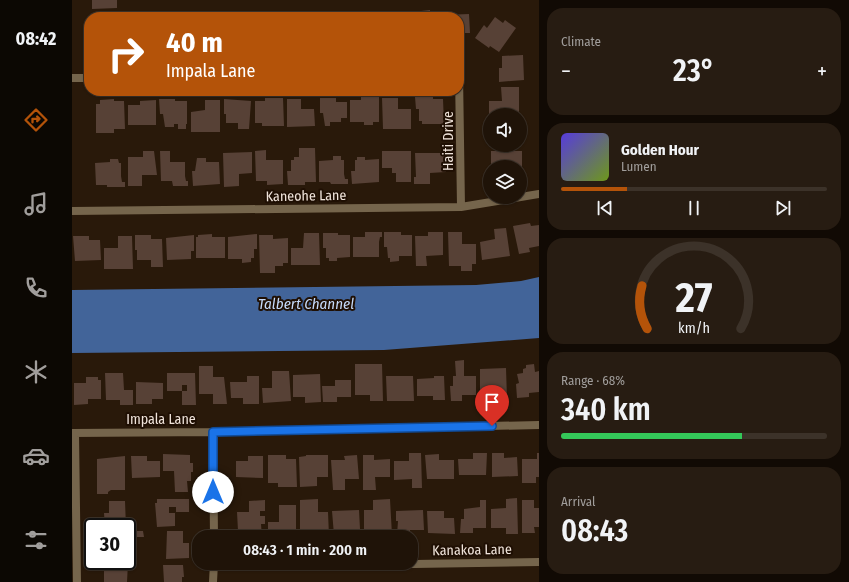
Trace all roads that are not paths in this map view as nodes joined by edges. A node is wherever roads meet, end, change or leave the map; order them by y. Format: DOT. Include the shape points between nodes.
graph roads {
  1 [pos="72,78"];
  2 [pos="84,78"];
  3 [pos="460,96"];
  4 [pos="539,194"];
  5 [pos="461,208"];
  6 [pos="72,211"];
  7 [pos="539,425"];
  8 [pos="213,432"];
  9 [pos="74,433"];
  10 [pos="214,530"];
  11 [pos="539,562"];
  12 [pos="418,563"];
  13 [pos="214,570"];
  14 [pos="77,582"];
  15 [pos="214,582"];
  1 -- 2 [label="street"];
  3 -- 5 [label="street, Haiti Drive"];
  4 -- 5 [label="street, Kaneohe Lane"];
  5 -- 6 [label="street, Kaneohe Lane"];
  7 -- 8 [label="street, Impala Lane"];
  8 -- 9 [label="street, Impala Lane"];
  8 -- 10 [label="street"];
  9 -- 14 [label="street"];
  11 -- 12 [label="street, Kanakoa Lane"];
  13 -- 15 [label="street"];
}
